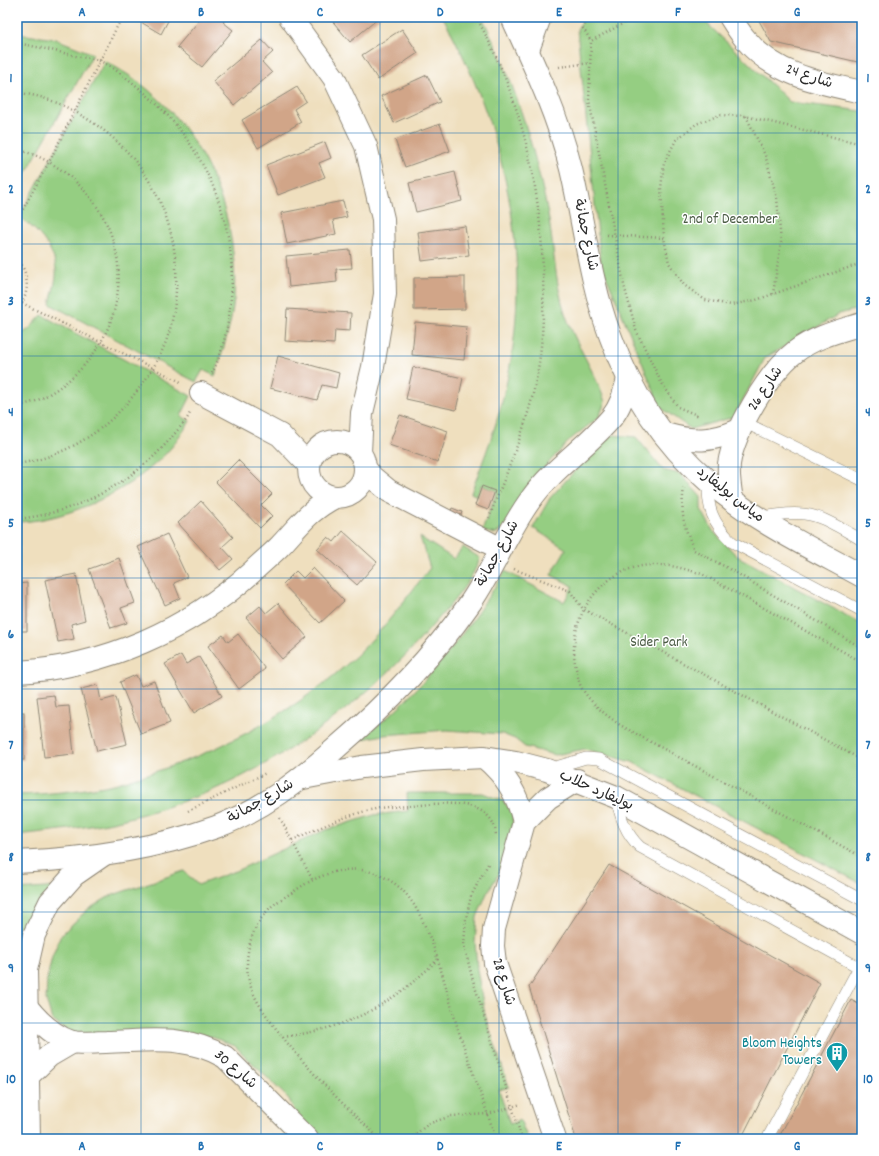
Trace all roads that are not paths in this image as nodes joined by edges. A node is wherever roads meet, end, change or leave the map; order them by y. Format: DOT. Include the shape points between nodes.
graph roads {
  1 [pos="290,17"];
  2 [pos="512,17"];
  3 [pos="540,17"];
  4 [pos="730,17"];
  5 [pos="528,50"];
  6 [pos="862,92"];
  7 [pos="862,324"];
  8 [pos="628,379"];
  9 [pos="201,393"];
  10 [pos="362,413"];
  11 [pos="742,426"];
  12 [pos="665,434"];
  13 [pos="280,435"];
  14 [pos="331,442"];
  15 [pos="363,460"];
  16 [pos="311,474"];
  17 [pos="708,480"];
  18 [pos="862,480"];
  19 [pos="344,495"];
  20 [pos="732,500"];
  21 [pos="758,518"];
  22 [pos="302,520"];
  23 [pos="862,540"];
  24 [pos="498,555"];
  25 [pos="862,576"];
  26 [pos="862,611"];
  27 [pos="17,672"];
  28 [pos="484,757"];
  29 [pos="547,770"];
  30 [pos="301,778"];
  31 [pos="577,780"];
  32 [pos="616,797"];
  33 [pos="524,822"];
  34 [pos="104,855"];
  35 [pos="17,862"];
  36 [pos="862,900"];
  37 [pos="862,933"];
  38 [pos="860,968"];
  39 [pos="27,1007"];
  40 [pos="73,1042"];
  41 [pos="28,1076"];
  42 [pos="29,1139"];
  43 [pos="307,1139"];
  44 [pos="555,1139"];
  45 [pos="767,1139"];
  1 -- 10 [label="street" via="334,78 366,146 383,219 386,294"];
  2 -- 5 [label="street, شارع جمانة"];
  3 -- 5 [label="street"];
  4 -- 6 [label="street, شارع 24" via="747,41 769,61 796,76"];
  5 -- 8 [label="street, شارع جمانة" via="552,105 571,168 595,284 610,334"];
  7 -- 11 [label="street, شارع 26" via="817,338 795,352 776,371"];
  8 -- 12 [label="street, مياس بوليفارد" via="651,417"];
  8 -- 24 [label="street, شارع جمانة" via="621,401 612,417 546,480 521,513"];
  9 -- 13 [label="street"];
  10 -- 14 [label="street" via="351,428"];
  10 -- 15 [label="street"];
  11 -- 12 [label="street" via="721,437 703,440 683,439"];
  11 -- 18 [label="lane"];
  11 -- 20 [label="street, شارع 26" via="729,465"];
  12 -- 17 [label="street, مياس بوليفارد"];
  13 -- 14 [label="street"];
  13 -- 16 [label="street"];
  14 -- 15 [label="street" via="347,442"];
  14 -- 16 [label="street" via="311,456"];
  15 -- 19 [label="street" via="362,482"];
  15 -- 24 [label="street" via="376,481 389,491 481,538"];
  16 -- 19 [label="street" via="318,490"];
  16 -- 22 [label="street" via="309,502"];
  17 -- 20 [label="street, مياس بوليفارد"];
  17 -- 26 [label="lane" via="707,495 711,513 719,529 732,542"];
  19 -- 22 [label="street" via="317,507"];
  19 -- 24 [label="street" via="374,495"];
  20 -- 21 [label="street, مياس بوليفارد"];
  21 -- 23 [label="lane" via="790,512 806,513 822,518"];
  21 -- 25 [label="street, مياس بوليفارد"];
  22 -- 27 [label="street" via="278,547 229,592 172,629 110,655 44,670"];
  24 -- 30 [label="street, شارع جمانة" via="470,604 436,651 396,694"];
  28 -- 29 [label="street, بوليفارد حلاب"];
  28 -- 30 [label="street, بوليفارد حلاب" via="362,766"];
  28 -- 33 [label="street, شارع 28" via="511,785 520,803"];
  29 -- 31 [label="street, بوليفارد حلاب"];
  29 -- 36 [label="lane" via="586,758 599,759"];
  30 -- 34 [label="street, شارع جمانة" via="270,800 210,829 162,844"];
  31 -- 32 [label="street, بوليفارد حلاب"];
  31 -- 33 [label="street, شارع 28" via="548,798"];
  32 -- 37 [label="street, بوليفارد حلاب"];
  32 -- 38 [label="lane" via="625,829 640,847"];
  33 -- 44 [label="street, شارع 28" via="497,912 493,946 495,963"];
  34 -- 35 [label="street, شارع جمانة"];
  34 -- 39 [label="street" via="74,875 50,902 43,915 34,935 26,970"];
  38 -- 45 [label="lane"];
  39 -- 40 [label="street, شارع 30" via="47,1029"];
  39 -- 41 [label="street"];
  40 -- 41 [label="street, شارع 30" via="49,1056"];
  40 -- 43 [label="street, شارع 30" via="176,1040 210,1048 225,1057"];
  41 -- 42 [label="street"];
}
